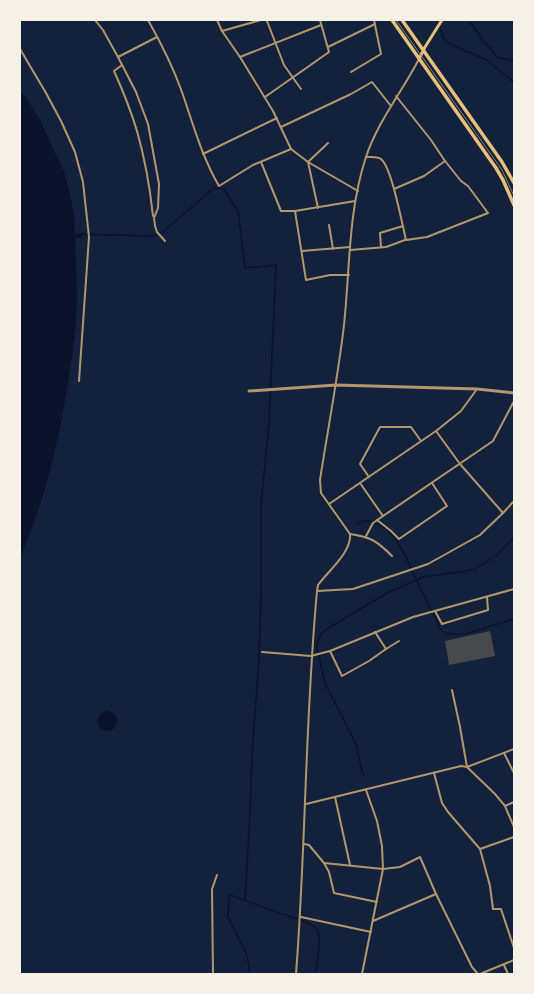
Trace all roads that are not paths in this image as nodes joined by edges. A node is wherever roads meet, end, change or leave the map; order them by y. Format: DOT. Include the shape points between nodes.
graph roads {
  1 [pos="95,20"];
  2 [pos="148,20"];
  3 [pos="217,20"];
  4 [pos="261,20"];
  5 [pos="268,20"];
  6 [pos="320,20"];
  7 [pos="374,20"];
  8 [pos="392,20"];
  9 [pos="402,20"];
  10 [pos="442,20"];
  11 [pos="375,24"];
  12 [pos="321,25"];
  13 [pos="222,31"];
  14 [pos="157,37"];
  15 [pos="275,43"];
  16 [pos="328,47"];
  17 [pos="20,49"];
  18 [pos="424,50"];
  19 [pos="118,57"];
  20 [pos="240,57"];
  21 [pos="419,59"];
  22 [pos="122,65"];
  23 [pos="352,72"];
  24 [pos="292,78"];
  25 [pos="301,90"];
  26 [pos="396,96"];
  27 [pos="265,97"];
  28 [pos="391,106"];
  29 [pos="277,118"];
  30 [pos="281,127"];
  31 [pos="328,143"];
  32 [pos="291,149"];
  33 [pos="203,154"];
  34 [pos="366,157"];
  35 [pos="444,161"];
  36 [pos="261,162"];
  37 [pos="308,162"];
  38 [pos="514,183"];
  39 [pos="394,189"];
  40 [pos="358,191"];
  41 [pos="356,201"];
  42 [pos="514,205"];
  43 [pos="318,208"];
  44 [pos="295,211"];
  45 [pos="154,218"];
  46 [pos="329,225"];
  47 [pos="403,226"];
  48 [pos="406,240"];
  49 [pos="165,241"];
  50 [pos="381,247"];
  51 [pos="333,249"];
  52 [pos="350,249"];
  53 [pos="302,251"];
  54 [pos="349,275"];
  55 [pos="78,381"];
  56 [pos="336,385"];
  57 [pos="477,389"];
  58 [pos="249,390"];
  59 [pos="514,393"];
  60 [pos="514,401"];
  61 [pos="436,431"];
  62 [pos="421,441"];
  63 [pos="460,464"];
  64 [pos="369,477"];
  65 [pos="360,483"];
  66 [pos="432,483"];
  67 [pos="514,501"];
  68 [pos="329,504"];
  69 [pos="503,514"];
  70 [pos="383,516"];
  71 [pos="377,520"];
  72 [pos="350,534"];
  73 [pos="366,536"];
  74 [pos="392,556"];
  75 [pos="514,589"];
  76 [pos="317,591"];
  77 [pos="487,597"];
  78 [pos="435,611"];
  79 [pos="375,632"];
  80 [pos="399,641"];
  81 [pos="386,649"];
  82 [pos="330,651"];
  83 [pos="262,652"];
  84 [pos="311,656"];
  85 [pos="452,690"];
  86 [pos="514,749"];
  87 [pos="504,753"];
  88 [pos="467,767"];
  89 [pos="434,773"];
  90 [pos="514,773"];
  91 [pos="366,790"];
  92 [pos="335,797"];
  93 [pos="514,802"];
  94 [pos="306,804"];
  95 [pos="505,806"];
  96 [pos="514,827"];
  97 [pos="514,837"];
  98 [pos="304,844"];
  99 [pos="480,849"];
  100 [pos="324,863"];
  101 [pos="350,866"];
  102 [pos="383,869"];
  103 [pos="217,875"];
  104 [pos="436,894"];
  105 [pos="377,902"];
  106 [pos="301,917"];
  107 [pos="373,921"];
  108 [pos="371,932"];
  109 [pos="514,948"];
  110 [pos="514,960"];
  111 [pos="504,964"];
  112 [pos="213,974"];
  113 [pos="296,974"];
  114 [pos="362,974"];
  115 [pos="479,974"];
  116 [pos="508,974"];
  1 -- 19 [label="street"];
  2 -- 14 [label="street"];
  3 -- 13 [label="street"];
  4 -- 13 [label="street"];
  5 -- 15 [label="street"];
  6 -- 12 [label="street"];
  7 -- 11 [label="street"];
  8 -- 21 [label="main road"];
  9 -- 18 [label="main road"];
  10 -- 18 [label="main road"];
  11 -- 16 [label="street"];
  11 -- 23 [label="street" via="381,54"];
  12 -- 15 [label="street"];
  12 -- 16 [label="street"];
  13 -- 20 [label="street"];
  14 -- 19 [label="street"];
  14 -- 33 [label="street" via="173,68"];
  15 -- 20 [label="street"];
  15 -- 24 [label="street"];
  16 -- 24 [label="street" via="329,52"];
  17 -- 55 [label="street" via="61,121 75,152 83,182 89,237"];
  18 -- 21 [label="main road"];
  18 -- 38 [label="main road"];
  19 -- 22 [label="street"];
  20 -- 27 [label="street"];
  21 -- 26 [label="street"];
  21 -- 42 [label="main road" via="496,168"];
  22 -- 45 [label="street" via="148,124 159,184 158,208"];
  22 -- 45 [label="street" via="114,71 137,132"];
  24 -- 25 [label="street"];
  24 -- 27 [label="street"];
  26 -- 28 [label="street"];
  26 -- 35 [label="street" via="431,140"];
  27 -- 29 [label="street"];
  28 -- 30 [label="street" via="372,82"];
  28 -- 34 [label="street"];
  29 -- 30 [label="street"];
  29 -- 33 [label="street"];
  30 -- 32 [label="street"];
  31 -- 37 [label="street"];
  32 -- 36 [label="street"];
  32 -- 37 [label="street"];
  33 -- 36 [label="street" via="219,186"];
  34 -- 39 [label="street" via="378,157 383,160"];
  34 -- 40 [label="street"];
  35 -- 39 [label="street" via="424,176"];
  35 -- 48 [label="street" via="468,186 488,213 427,237"];
  36 -- 44 [label="street" via="281,211"];
  37 -- 40 [label="street"];
  37 -- 43 [label="street"];
  39 -- 47 [label="street"];
  40 -- 41 [label="street"];
  41 -- 43 [label="street"];
  41 -- 52 [label="street"];
  43 -- 44 [label="street"];
  44 -- 53 [label="street"];
  45 -- 49 [label="street" via="154,226"];
  46 -- 51 [label="street"];
  47 -- 48 [label="street"];
  47 -- 50 [label="street" via="380,233"];
  48 -- 50 [label="street"];
  50 -- 52 [label="street"];
  51 -- 52 [label="street"];
  51 -- 53 [label="street"];
  52 -- 54 [label="street"];
  53 -- 54 [label="street" via="306,280 330,275"];
  54 -- 56 [label="street"];
  56 -- 57 [label="street"];
  56 -- 58 [label="street"];
  56 -- 68 [label="street" via="320,480 321,493"];
  57 -- 59 [label="street"];
  57 -- 61 [label="street" via="461,411"];
  60 -- 63 [label="street" via="493,441"];
  61 -- 62 [label="street"];
  61 -- 63 [label="street"];
  62 -- 64 [label="street"];
  62 -- 64 [label="street" via="411,427 380,427 360,464"];
  63 -- 66 [label="street"];
  63 -- 69 [label="street"];
  64 -- 65 [label="street"];
  65 -- 68 [label="street"];
  65 -- 70 [label="street"];
  66 -- 70 [label="street"];
  66 -- 71 [label="street" via="447,506 399,539 392,530"];
  67 -- 69 [label="street"];
  68 -- 72 [label="street"];
  69 -- 76 [label="street" via="480,535 428,564 353,589"];
  70 -- 71 [label="street"];
  71 -- 73 [label="street"];
  72 -- 73 [label="street"];
  72 -- 76 [label="street" via="348,548 321,580"];
  73 -- 74 [label="street" via="380,544"];
  75 -- 77 [label="street"];
  76 -- 84 [label="street"];
  77 -- 78 [label="street"];
  77 -- 78 [label="street" via="488,610 442,624"];
  78 -- 79 [label="street"];
  79 -- 81 [label="street"];
  79 -- 82 [label="street"];
  80 -- 81 [label="street"];
  81 -- 82 [label="street" via="342,676"];
  82 -- 84 [label="street"];
  83 -- 84 [label="street"];
  84 -- 94 [label="street"];
  85 -- 88 [label="street"];
  86 -- 87 [label="street"];
  87 -- 88 [label="street"];
  87 -- 90 [label="street"];
  88 -- 89 [label="street" via="461,766"];
  88 -- 95 [label="street"];
  89 -- 91 [label="street"];
  89 -- 99 [label="street" via="442,803"];
  91 -- 92 [label="street"];
  91 -- 102 [label="street" via="377,821"];
  92 -- 94 [label="street"];
  92 -- 101 [label="street"];
  93 -- 95 [label="street"];
  94 -- 98 [label="street"];
  95 -- 96 [label="street"];
  97 -- 99 [label="street"];
  98 -- 100 [label="street" via="309,845"];
  98 -- 106 [label="street"];
  99 -- 109 [label="street" via="493,909 501,909"];
  100 -- 101 [label="street"];
  100 -- 105 [label="street" via="334,893"];
  101 -- 102 [label="street"];
  102 -- 104 [label="street" via="400,867 420,858"];
  102 -- 105 [label="street"];
  103 -- 112 [label="street" via="212,889"];
  104 -- 107 [label="street"];
  104 -- 115 [label="street" via="472,967"];
  105 -- 107 [label="street"];
  106 -- 108 [label="street"];
  106 -- 113 [label="street"];
  107 -- 108 [label="street"];
  108 -- 114 [label="street"];
  110 -- 111 [label="street"];
  111 -- 115 [label="street"];
  111 -- 116 [label="street"];
}
